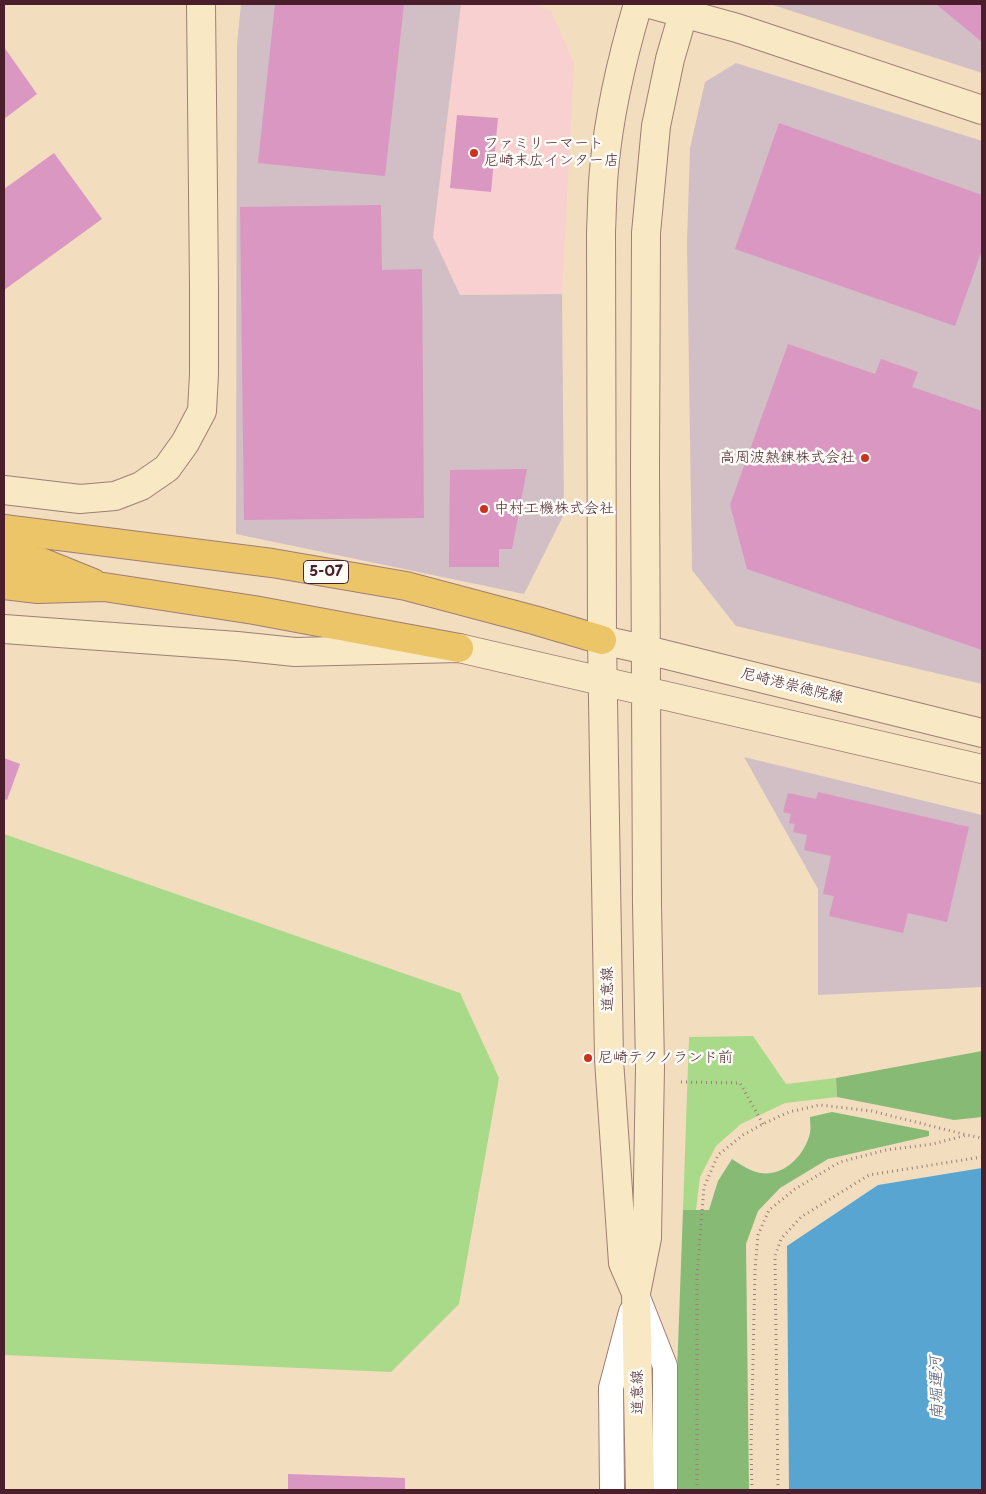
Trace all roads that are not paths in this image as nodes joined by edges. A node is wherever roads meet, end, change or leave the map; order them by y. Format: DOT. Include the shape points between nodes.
graph roads {
  1 [pos="201,4"];
  2 [pos="638,4"];
  3 [pos="650,4"];
  4 [pos="684,8"];
  5 [pos="982,110"];
  6 [pos="4,490"];
  7 [pos="4,529"];
  8 [pos="4,557"];
  9 [pos="4,585"];
  10 [pos="104,587"];
  11 [pos="4,629"];
  12 [pos="602,640"];
  13 [pos="459,648"];
  14 [pos="647,650"];
  15 [pos="603,682"];
  16 [pos="646,692"];
  17 [pos="982,733"];
  18 [pos="982,769"];
  19 [pos="636,1293"];
  20 [pos="612,1490"];
  21 [pos="640,1490"];
  22 [pos="665,1490"];
  1 -- 6 [label="street" via="202,411 167,468 132,490 115,496 80,499"];
  2 -- 12 [label="street, 道意線" via="614,100 604,170 601,232"];
  3 -- 4 [label="street"];
  4 -- 5 [label="street"];
  4 -- 14 [label="street, 道意線" via="656,126 646,232"];
  7 -- 12 [label="highway, 5-07" via="272,563 406,586"];
  8 -- 10 [label="highway" via="41,562"];
  9 -- 10 [label="highway" via="38,589"];
  10 -- 13 [label="highway" via="254,610"];
  11 -- 13 [label="street" via="295,652"];
  12 -- 14 [label="street, 尼崎港崇徳院線"];
  12 -- 15 [label="street, 道意線"];
  13 -- 15 [label="street"];
  14 -- 16 [label="street, 道意線"];
  14 -- 17 [label="street, 尼崎港崇徳院線"];
  15 -- 16 [label="street"];
  15 -- 19 [label="street, 道意線" via="609,1060 623,1263"];
  16 -- 18 [label="street"];
  16 -- 19 [label="street, 道意線" via="650,1067 647,1238"];
  19 -- 20 [label="street" via="611,1388"];
  19 -- 21 [label="street, 道意線"];
  19 -- 22 [label="street" via="665,1366"];
}
